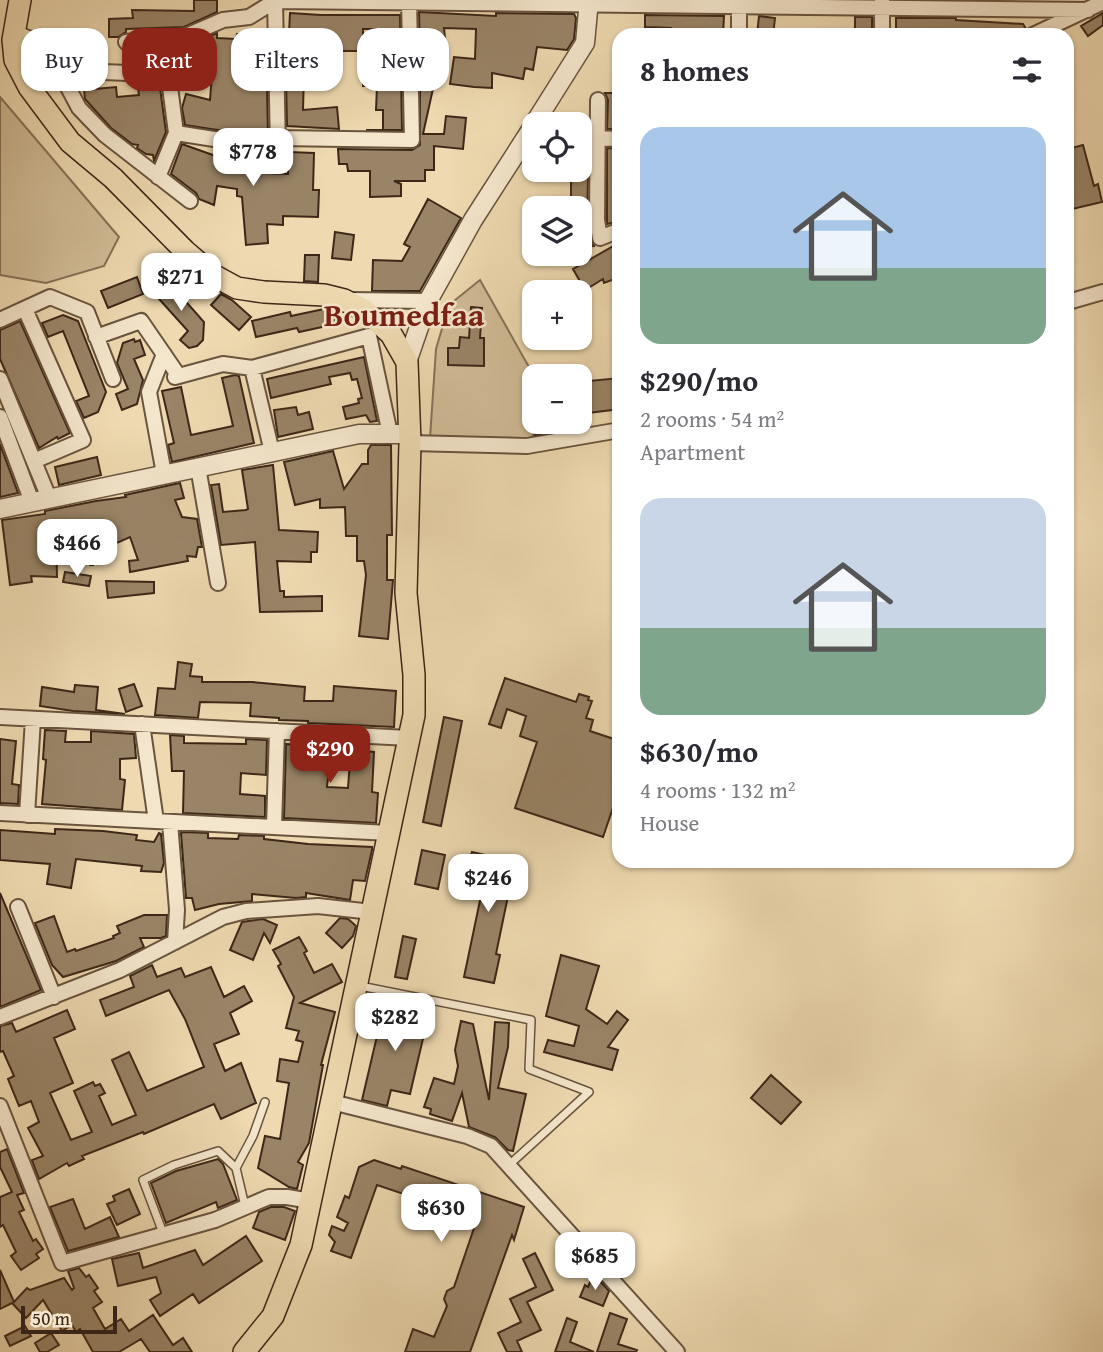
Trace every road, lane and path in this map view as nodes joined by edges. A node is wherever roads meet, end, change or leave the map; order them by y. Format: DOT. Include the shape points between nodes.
graph roads {
  1 [pos="20,0"];
  2 [pos="275,0"];
  3 [pos="409,2"];
  4 [pos="1103,2"];
  5 [pos="589,3"];
  6 [pos="695,3"];
  7 [pos="786,3"];
  8 [pos="882,4"];
  9 [pos="739,6"];
  10 [pos="1054,6"];
  11 [pos="1088,10"];
  12 [pos="204,28"];
  13 [pos="739,28"];
  14 [pos="882,28"];
  15 [pos="1048,28"];
  16 [pos="10,46"];
  17 [pos="108,72"];
  18 [pos="70,91"];
  19 [pos="598,100"];
  20 [pos="542,112"];
  21 [pos="176,133"];
  22 [pos="278,138"];
  23 [pos="597,138"];
  24 [pos="612,139"];
  25 [pos="522,144"];
  26 [pos="158,177"];
  27 [pos="190,201"];
  28 [pos="612,234"];
  29 [pos="1103,292"];
  30 [pos="344,300"];
  31 [pos="1074,300"];
  32 [pos="428,301"];
  33 [pos="25,309"];
  34 [pos="0,320"];
  35 [pos="376,331"];
  36 [pos="96,337"];
  37 [pos="163,354"];
  38 [pos="407,362"];
  39 [pos="252,368"];
  40 [pos="0,379"];
  41 [pos="113,379"];
  42 [pos="0,417"];
  43 [pos="612,431"];
  44 [pos="403,437"];
  45 [pos="5,445"];
  46 [pos="272,452"];
  47 [pos="34,461"];
  48 [pos="198,467"];
  49 [pos="164,474"];
  50 [pos="40,500"];
  51 [pos="0,509"];
  52 [pos="218,583"];
  53 [pos="0,717"];
  54 [pos="33,719"];
  55 [pos="142,724"];
  56 [pos="277,731"];
  57 [pos="409,738"];
  58 [pos="0,813"];
  59 [pos="27,814"];
  60 [pos="163,822"];
  61 [pos="274,828"];
  62 [pos="389,833"];
  63 [pos="18,907"];
  64 [pos="372,912"];
  65 [pos="175,942"];
  66 [pos="356,986"];
  67 [pos="54,996"];
  68 [pos="0,1017"];
  69 [pos="265,1102"];
  70 [pos="332,1102"];
  71 [pos="0,1106"];
  72 [pos="509,1165"];
  73 [pos="236,1168"];
  74 [pos="311,1201"];
  75 [pos="245,1207"];
  76 [pos="163,1233"];
  77 [pos="244,1352"];
  78 [pos="677,1352"];
  1 -- 16 [label="main road"];
  2 -- 3 [label="street"];
  2 -- 12 [label="street" via="249,17"];
  2 -- 22 [label="street"];
  3 -- 5 [label="street"];
  3 -- 22 [label="street" via="412,140"];
  4 -- 11 [label="street"];
  5 -- 6 [label="street"];
  5 -- 20 [label="street" via="585,43"];
  6 -- 9 [label="street"];
  7 -- 8 [label="street"];
  7 -- 9 [label="street"];
  8 -- 10 [label="street"];
  8 -- 14 [label="street"];
  9 -- 13 [label="street"];
  10 -- 11 [label="street"];
  11 -- 15 [label="street"];
  16 -- 30 [label="main road" via="29,87 70,142 214,275 237,288"];
  17 -- 21 [label="street" via="169,79"];
  18 -- 26 [label="street" via="104,135"];
  19 -- 23 [label="street"];
  21 -- 22 [label="street" via="278,149"];
  21 -- 26 [label="street"];
  23 -- 24 [label="street"];
  23 -- 28 [label="street" via="600,239"];
  25 -- 32 [label="street"];
  26 -- 27 [label="street"];
  29 -- 31 [label="street"];
  30 -- 32 [label="street"];
  30 -- 35 [label="main road" via="364,310"];
  32 -- 38 [label="street"];
  33 -- 34 [label="street"];
  33 -- 36 [label="street" via="50,298 75,307 87,312"];
  33 -- 47 [label="street" via="83,440"];
  35 -- 38 [label="main road" via="391,334"];
  35 -- 39 [label="street"];
  35 -- 44 [label="street"];
  36 -- 37 [label="street" via="141,321"];
  36 -- 41 [label="street"];
  37 -- 39 [label="street" via="175,377 223,364"];
  37 -- 49 [label="street" via="149,392"];
  38 -- 44 [label="main road"];
  39 -- 46 [label="street"];
  40 -- 47 [label="street"];
  42 -- 45 [label="street"];
  43 -- 44 [label="street" via="527,446"];
  44 -- 46 [label="street" via="359,435"];
  44 -- 57 [label="main road" via="406,593 414,676"];
  45 -- 50 [label="street"];
  46 -- 48 [label="street"];
  47 -- 50 [label="street"];
  48 -- 49 [label="street"];
  48 -- 52 [label="street"];
  49 -- 50 [label="street"];
  50 -- 51 [label="street"];
  53 -- 54 [label="street"];
  54 -- 55 [label="street"];
  54 -- 59 [label="street"];
  55 -- 56 [label="street"];
  55 -- 60 [label="street"];
  56 -- 57 [label="street"];
  56 -- 61 [label="street"];
  57 -- 62 [label="main road"];
  58 -- 59 [label="street"];
  59 -- 60 [label="street"];
  60 -- 61 [label="street"];
  60 -- 65 [label="street" via="177,911"];
  61 -- 62 [label="street"];
  62 -- 64 [label="main road"];
  63 -- 67 [label="street"];
  64 -- 65 [label="street" via="318,906 246,911 223,917"];
  64 -- 66 [label="main road"];
  65 -- 67 [label="street"];
  66 -- 70 [label="main road"];
  66 -- 72 [label="lane" via="531,1020 529,1069 589,1092"];
  67 -- 68 [label="street"];
  69 -- 73 [label="lane"];
  70 -- 72 [label="street" via="467,1136 492,1146"];
  70 -- 74 [label="main road"];
  71 -- 76 [label="street" via="62,1263"];
  72 -- 78 [label="street"];
  73 -- 75 [label="lane"];
  73 -- 76 [label="lane" via="218,1151 143,1180"];
  74 -- 75 [label="street" via="269,1197"];
  74 -- 77 [label="main road" via="301,1245 273,1316"];
  75 -- 76 [label="street"];
}
